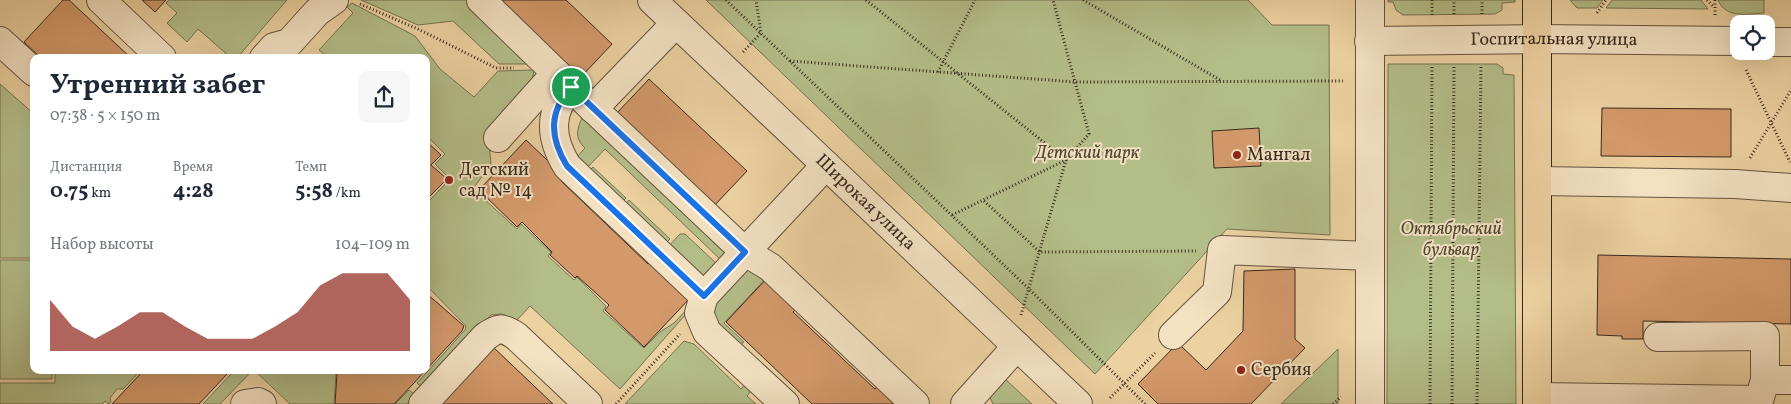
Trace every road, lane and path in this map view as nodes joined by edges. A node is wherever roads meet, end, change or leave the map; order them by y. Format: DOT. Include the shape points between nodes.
graph roads {
  1 [pos="101,0"];
  2 [pos="481,0"];
  3 [pos="652,0"];
  4 [pos="726,0"];
  5 [pos="756,0"];
  6 [pos="866,0"];
  7 [pos="975,0"];
  8 [pos="1053,0"];
  9 [pos="1083,0"];
  10 [pos="1370,0"];
  11 [pos="1432,0"];
  12 [pos="1482,0"];
  13 [pos="1537,0"];
  14 [pos="1606,0"];
  15 [pos="1707,0"];
  16 [pos="1715,0"];
  17 [pos="344,1"];
  18 [pos="1715,8"];
  19 [pos="1595,15"];
  20 [pos="1715,18"];
  21 [pos="1482,19"];
  22 [pos="1432,20"];
  23 [pos="676,22"];
  24 [pos="761,33"];
  25 [pos="1537,39"];
  26 [pos="0,41"];
  27 [pos="1370,41"];
  28 [pos="1730,42"];
  29 [pos="1775,42"];
  30 [pos="1791,42"];
  31 [pos="744,52"];
  32 [pos="158,54"];
  33 [pos="268,54"];
  34 [pos="1454,58"];
  35 [pos="1481,58"];
  36 [pos="1432,59"];
  37 [pos="790,61"];
  38 [pos="943,63"];
  39 [pos="30,68"];
  40 [pos="1746,70"];
  41 [pos="938,72"];
  42 [pos="957,74"];
  43 [pos="1220,81"];
  44 [pos="1346,81"];
  45 [pos="1075,82"];
  46 [pos="571,87"];
  47 [pos="1791,90"];
  48 [pos="1771,122"];
  49 [pos="498,138"];
  50 [pos="578,152"];
  51 [pos="1066,160"];
  52 [pos="826,165"];
  53 [pos="1791,165"];
  54 [pos="1538,181"];
  55 [pos="1735,184"];
  56 [pos="1791,188"];
  57 [pos="984,201"];
  58 [pos="952,215"];
  59 [pos="1222,250"];
  60 [pos="745,252"];
  61 [pos="1040,252"];
  62 [pos="1370,256"];
  63 [pos="1029,289"];
  64 [pos="701,305"];
  65 [pos="1021,315"];
  66 [pos="1173,335"];
  67 [pos="1658,337"];
  68 [pos="1016,346"];
  69 [pos="1124,384"];
  70 [pos="1768,391"];
  71 [pos="1341,397"];
  72 [pos="1110,398"];
  73 [pos="1537,401"];
  74 [pos="245,404"];
  75 [pos="262,404"];
  76 [pos="422,404"];
  77 [pos="588,404"];
  78 [pos="616,404"];
  79 [pos="785,404"];
  80 [pos="915,404"];
  81 [pos="965,404"];
  82 [pos="1078,404"];
  83 [pos="1145,404"];
  84 [pos="1334,404"];
  85 [pos="1370,404"];
  86 [pos="1430,404"];
  87 [pos="1452,404"];
  88 [pos="1477,404"];
  1 -- 32 [label="street"];
  2 -- 46 [label="street"];
  3 -- 23 [label="street, Широкая улица"];
  4 -- 24 [label="path"];
  5 -- 24 [label="path"];
  6 -- 38 [label="path"];
  7 -- 38 [label="path"];
  8 -- 45 [label="path"];
  9 -- 43 [label="path"];
  10 -- 27 [label="street"];
  11 -- 22 [label="path"];
  12 -- 21 [label="path"];
  13 -- 25 [label="main road"];
  14 -- 19 [label="path"];
  15 -- 18 [label="path"];
  16 -- 18 [label="path"];
  17 -- 33 [label="street" via="317,12 289,43 274,47"];
  17 -- 46 [label="path" via="418,29 496,68"];
  18 -- 20 [label="path"];
  23 -- 46 [label="street"];
  23 -- 52 [label="street, Широкая улица"];
  24 -- 31 [label="path"];
  24 -- 37 [label="path"];
  25 -- 27 [label="street, Госпитальная улица"];
  25 -- 28 [label="street, Госпитальная улица"];
  25 -- 54 [label="main road"];
  26 -- 39 [label="street"];
  27 -- 62 [label="street"];
  29 -- 30 [label="street"];
  34 -- 87 [label="path"];
  35 -- 88 [label="path"];
  36 -- 86 [label="path"];
  37 -- 41 [label="path"];
  37 -- 58 [label="path"];
  38 -- 41 [label="path"];
  38 -- 42 [label="path"];
  40 -- 48 [label="path"];
  41 -- 42 [label="path"];
  42 -- 45 [label="path"];
  42 -- 51 [label="path"];
  43 -- 44 [label="path"];
  43 -- 45 [label="path"];
  45 -- 51 [label="path" via="1089,134"];
  46 -- 49 [label="street"];
  46 -- 50 [label="street" via="573,115 569,132"];
  46 -- 60 [label="street"];
  46 -- 64 [label="street" via="562,97 554,126 557,150 567,166"];
  47 -- 48 [label="path"];
  48 -- 53 [label="path"];
  48 -- 55 [label="path"];
  51 -- 57 [label="path"];
  51 -- 61 [label="path"];
  52 -- 60 [label="street"];
  52 -- 68 [label="street, Широкая улица"];
  54 -- 55 [label="street"];
  54 -- 73 [label="main road"];
  55 -- 56 [label="street"];
  57 -- 58 [label="path"];
  57 -- 61 [label="path"];
  58 -- 63 [label="path"];
  59 -- 61 [label="path"];
  59 -- 62 [label="street"];
  59 -- 66 [label="street" via="1217,292"];
  60 -- 64 [label="street"];
  60 -- 80 [label="street" via="770,267"];
  61 -- 63 [label="path"];
  62 -- 85 [label="street"];
  63 -- 65 [label="path"];
  63 -- 69 [label="path"];
  64 -- 78 [label="path"];
  64 -- 79 [label="street" via="707,332"];
  66 -- 69 [label="path"];
  67 -- 70 [label="street" via="1765,336"];
  68 -- 81 [label="street"];
  68 -- 82 [label="street, Широкая улица"];
  69 -- 72 [label="path"];
  69 -- 83 [label="path"];
  70 -- 73 [label="street"];
  71 -- 84 [label="path"];
  74 -- 75 [label="street"];
  76 -- 77 [label="street" via="485,338 494,330 505,329"];
}
